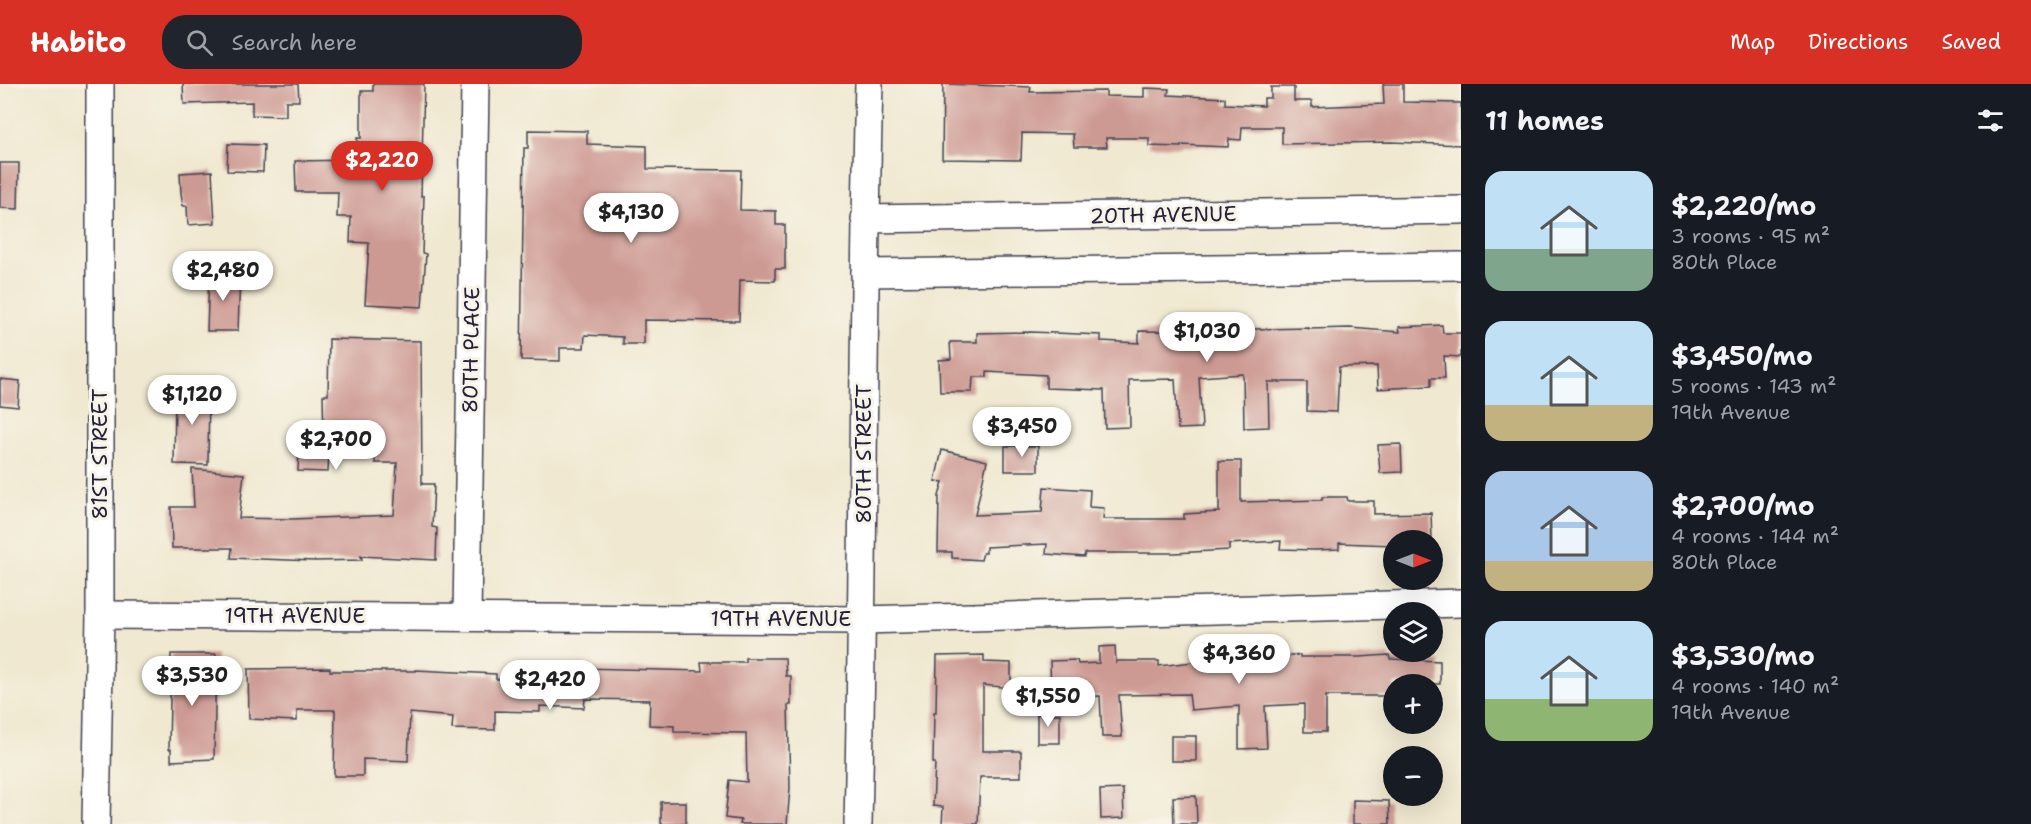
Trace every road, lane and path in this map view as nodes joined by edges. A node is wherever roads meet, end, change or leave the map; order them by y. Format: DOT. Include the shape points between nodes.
graph roads {
  1 [pos="100,84"];
  2 [pos="475,84"];
  3 [pos="868,84"];
  4 [pos="1461,210"];
  5 [pos="865,219"];
  6 [pos="1461,266"];
  7 [pos="865,273"];
  8 [pos="1461,603"];
  9 [pos="100,615"];
  10 [pos="467,617"];
  11 [pos="863,620"];
  12 [pos="96,824"];
  13 [pos="858,824"];
  1 -- 9 [label="street, 81ST STREET"];
  2 -- 10 [label="street, 80TH PLACE"];
  3 -- 5 [label="street, 80TH STREET"];
  4 -- 5 [label="street, 20TH AVENUE"];
  5 -- 7 [label="street, 80TH STREET"];
  6 -- 7 [label="street"];
  7 -- 11 [label="street, 80TH STREET"];
  8 -- 11 [label="street, 19TH AVENUE"];
  9 -- 10 [label="street, 19TH AVENUE"];
  9 -- 12 [label="street, 81ST STREET"];
  10 -- 11 [label="street, 19TH AVENUE"];
  11 -- 13 [label="street, 80TH STREET"];
}
